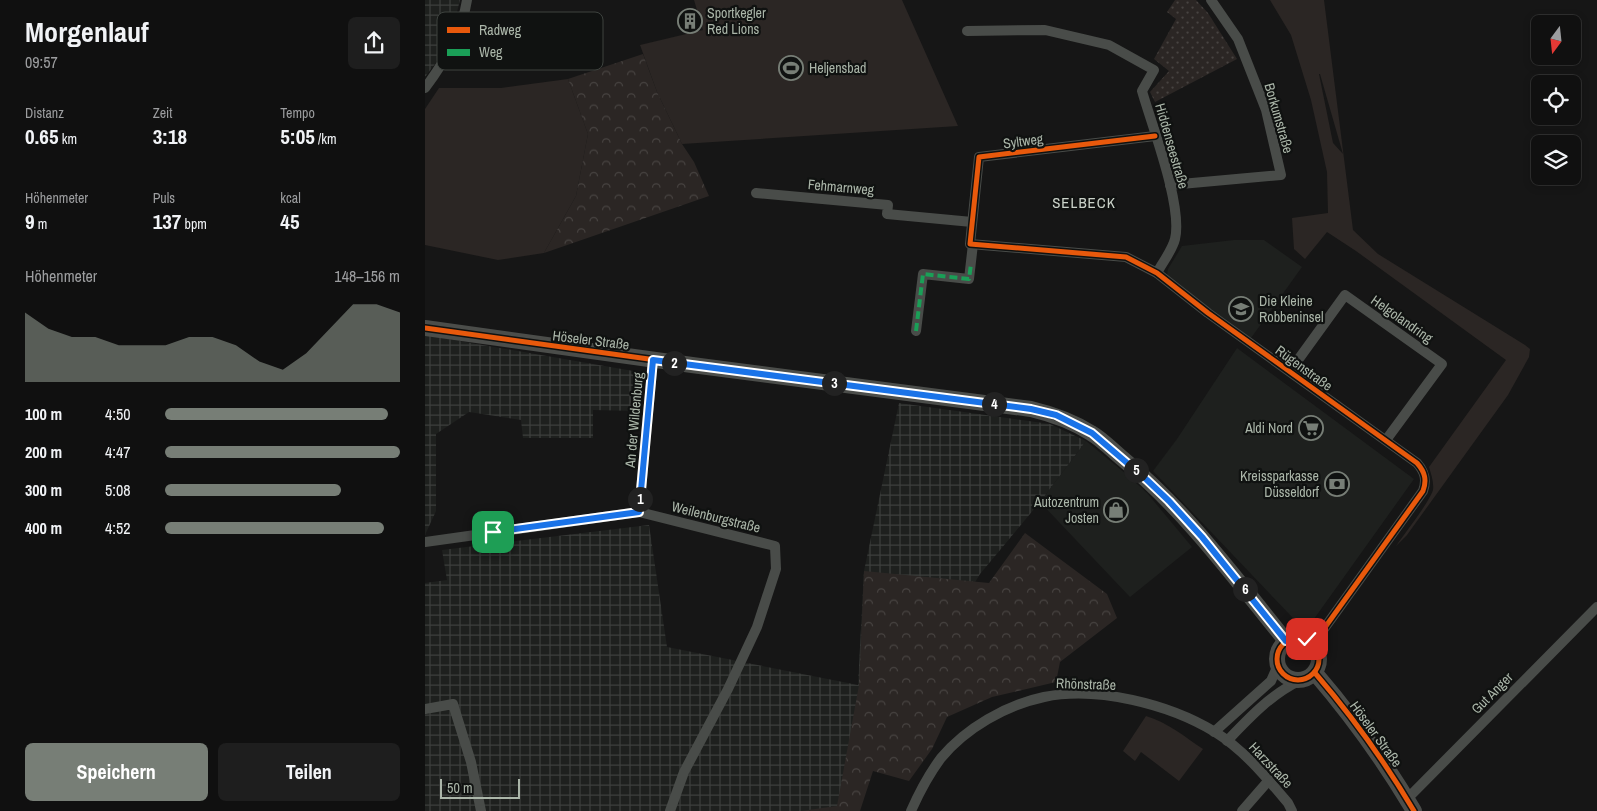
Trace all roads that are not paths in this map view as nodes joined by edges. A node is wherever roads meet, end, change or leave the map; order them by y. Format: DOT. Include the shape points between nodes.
graph roads {
  1 [pos="1211,0"];
  2 [pos="967,31"];
  3 [pos="438,70"];
  4 [pos="425,88"];
  5 [pos="1155,136"];
  6 [pos="1170,185"];
  7 [pos="756,193"];
  8 [pos="972,222"];
  9 [pos="971,244"];
  10 [pos="1157,273"];
  11 [pos="425,328"];
  12 [pos="916,331"];
  13 [pos="653,360"];
  14 [pos="1290,371"];
  15 [pos="1386,440"];
  16 [pos="639,512"];
  17 [pos="425,542"];
  18 [pos="1597,607"];
  19 [pos="1286,641"];
  20 [pos="1313,644"];
  21 [pos="1278,666"];
  22 [pos="1308,677"];
  23 [pos="425,709"];
  24 [pos="1220,736"];
  25 [pos="1269,780"];
  26 [pos="1410,805"];
  27 [pos="481,811"];
  28 [pos="670,811"];
  29 [pos="911,811"];
  30 [pos="1242,811"];
  31 [pos="1292,811"];
  1 -- 6 [label="street, Borkumstraße" via="1238,39 1265,110 1281,175"];
  2 -- 5 [label="street, Hiddenseestraße" via="1045,30 1109,45 1124,53 1154,70 1142,91"];
  3 -- 4 [label="street"];
  5 -- 6 [label="street, Hiddenseestraße"];
  5 -- 8 [label="street, Syltweg" via="979,157"];
  6 -- 10 [label="street, Hiddenseestraße" via="1177,221 1175,240"];
  7 -- 8 [label="street, Fehmarnweg" via="888,205 887,214"];
  8 -- 9 [label="street, Syltweg"];
  9 -- 10 [label="street, Rügenstraße" via="1127,257"];
  9 -- 12 [label="street, Syltweg" via="969,279 923,274"];
  10 -- 14 [label="street, Rügenstraße"];
  11 -- 13 [label="main road, Höseler Straße"];
  13 -- 16 [label="street, An der Wildenburg"];
  13 -- 19 [label="main road, Höseler Straße" via="1021,407 1056,415 1092,433 1169,501"];
  14 -- 15 [label="street, Rügenstraße"];
  14 -- 15 [label="street, Helgolandring" via="1345,296 1442,364"];
  15 -- 20 [label="street, Rügenstraße" via="1421,468 1425,479 1423,491"];
  16 -- 17 [label="street, Weilenburgstraße"];
  16 -- 28 [label="street, Weilenburgstraße" via="775,546 776,569 757,627 684,772"];
  18 -- 26 [label="street, Gut Anger"];
  19 -- 20 [label="main road" via="1301,638"];
  19 -- 21 [label="main road" via="1277,654"];
  20 -- 22 [label="main road" via="1320,659"];
  21 -- 22 [label="main road" via="1289,678"];
  21 -- 24 [label="street" via="1271,681"];
  22 -- 24 [label="street, Harzstraße" via="1288,686"];
  22 -- 26 [label="main road, Höseler Straße" via="1360,729"];
  23 -- 27 [label="street" via="453,704 471,762"];
  24 -- 25 [label="street, Harzstraße"];
  24 -- 29 [label="street, Rhönstraße" via="1179,715 1128,700 1099,695 1045,697 1002,712 960,740 941,759"];
  25 -- 30 [label="street"];
  25 -- 31 [label="street, Harzstraße"];
}
